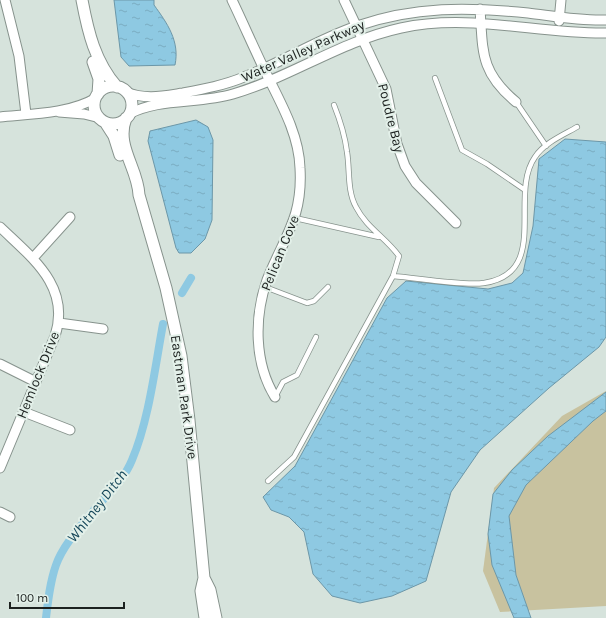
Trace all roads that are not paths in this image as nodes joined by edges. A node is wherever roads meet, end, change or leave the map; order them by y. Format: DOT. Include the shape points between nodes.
graph roads {
  1 [pos="5,0"];
  2 [pos="82,0"];
  3 [pos="232,0"];
  4 [pos="344,0"];
  5 [pos="561,0"];
  6 [pos="480,9"];
  7 [pos="4,12"];
  8 [pos="559,17"];
  9 [pos="606,20"];
  10 [pos="481,23"];
  11 [pos="357,26"];
  12 [pos="558,31"];
  13 [pos="89,34"];
  14 [pos="606,34"];
  15 [pos="363,38"];
  16 [pos="264,69"];
  17 [pos="435,78"];
  18 [pos="269,80"];
  19 [pos="122,89"];
  20 [pos="97,96"];
  21 [pos="516,102"];
  22 [pos="334,105"];
  23 [pos="56,112"];
  24 [pos="26,114"];
  25 [pos="128,116"];
  26 [pos="0,117"];
  27 [pos="103,120"];
  28 [pos="577,127"];
  29 [pos="546,146"];
  30 [pos="525,190"];
  31 [pos="139,195"];
  32 [pos="70,218"];
  33 [pos="295,218"];
  34 [pos="456,223"];
  35 [pos="0,227"];
  36 [pos="379,237"];
  37 [pos="33,258"];
  38 [pos="393,276"];
  39 [pos="265,287"];
  40 [pos="328,288"];
  41 [pos="59,323"];
  42 [pos="103,329"];
  43 [pos="316,337"];
  44 [pos="0,364"];
  45 [pos="36,382"];
  46 [pos="275,397"];
  47 [pos="24,412"];
  48 [pos="70,430"];
  49 [pos="1,462"];
  50 [pos="268,481"];
  51 [pos="0,512"];
  52 [pos="10,517"];
  53 [pos="204,578"];
  54 [pos="205,618"];
  55 [pos="216,618"];
  1 -- 7 [label="street"];
  2 -- 13 [label="street"];
  3 -- 16 [label="street, Pelican Cove"];
  4 -- 11 [label="street, Poudre Bay"];
  5 -- 8 [label="street"];
  6 -- 8 [label="street, Water Valley Parkway"];
  6 -- 10 [label="street"];
  6 -- 11 [label="street, Water Valley Parkway" via="424,10 386,17"];
  7 -- 24 [label="street" via="20,61"];
  8 -- 9 [label="street, Water Valley Parkway"];
  8 -- 12 [label="street"];
  10 -- 12 [label="street, Water Valley Parkway"];
  10 -- 15 [label="street, Water Valley Parkway" via="444,22 419,25"];
  10 -- 21 [label="street" via="486,65 498,86"];
  11 -- 15 [label="street, Poudre Bay"];
  11 -- 16 [label="street, Water Valley Parkway"];
  12 -- 14 [label="street, Water Valley Parkway"];
  13 -- 19 [label="street" via="102,67"];
  13 -- 20 [label="street" via="88,48 99,79"];
  15 -- 18 [label="street, Water Valley Parkway"];
  15 -- 34 [label="street, Poudre Bay" via="386,89 397,144 405,166 416,183"];
  16 -- 18 [label="street, Pelican Cove"];
  16 -- 19 [label="street, Water Valley Parkway" via="228,83 168,95 143,97"];
  17 -- 30 [label="lane" via="462,150"];
  18 -- 25 [label="street, Water Valley Parkway" via="220,98 154,106"];
  18 -- 33 [label="street, Pelican Cove" via="292,128 298,152 301,183"];
  19 -- 20 [label="street" via="106,87"];
  19 -- 25 [label="street" via="131,100"];
  20 -- 23 [label="street" via="83,104"];
  20 -- 27 [label="street" via="95,109"];
  21 -- 29 [label="lane"];
  22 -- 36 [label="lane" via="343,130 351,192 356,207"];
  23 -- 24 [label="street"];
  23 -- 27 [label="street" via="84,114"];
  24 -- 26 [label="street"];
  25 -- 27 [label="street" via="117,123"];
  25 -- 31 [label="street, Eastman Park Drive" via="122,134"];
  27 -- 31 [label="street, Eastman Park Drive" via="114,136 132,187"];
  28 -- 29 [label="lane"];
  29 -- 30 [label="lane" via="535,156 529,168"];
  30 -- 38 [label="lane" via="522,253 515,268 501,278 484,283"];
  31 -- 53 [label="street, Eastman Park Drive" via="166,288 182,363"];
  32 -- 37 [label="street"];
  33 -- 36 [label="lane"];
  33 -- 39 [label="street, Pelican Cove"];
  35 -- 37 [label="street, Hemlock Drive"];
  36 -- 38 [label="lane" via="391,246 398,256"];
  37 -- 41 [label="street, Hemlock Drive" via="54,290"];
  38 -- 50 [label="lane" via="294,457"];
  39 -- 40 [label="lane" via="307,303 314,301"];
  39 -- 46 [label="street, Pelican Cove" via="258,319 259,346 261,367"];
  41 -- 42 [label="street"];
  41 -- 45 [label="street, Hemlock Drive"];
  43 -- 46 [label="lane" via="297,374 283,382"];
  44 -- 45 [label="street"];
  45 -- 47 [label="street, Hemlock Drive"];
  47 -- 48 [label="street"];
  47 -- 49 [label="street, Hemlock Drive"];
  51 -- 52 [label="street"];
  53 -- 54 [label="street, Eastman Park Drive" via="201,591"];
  53 -- 55 [label="street, Eastman Park Drive" via="210,590"];
}
